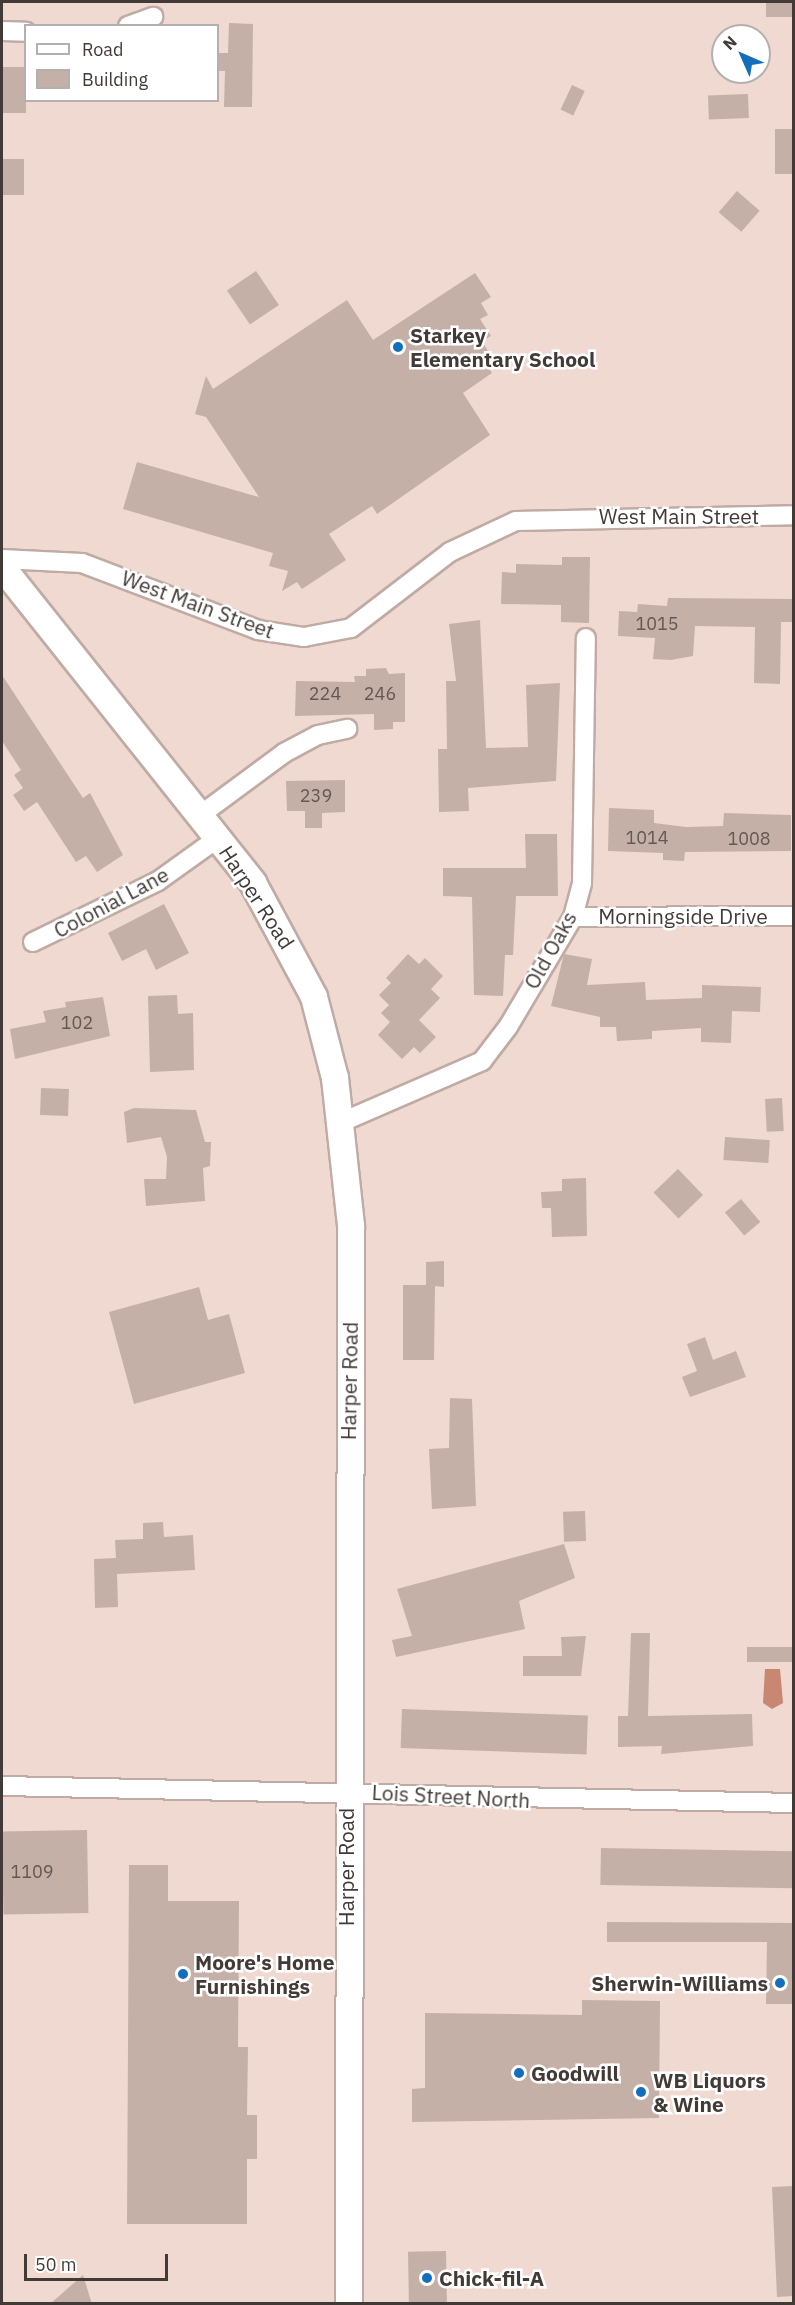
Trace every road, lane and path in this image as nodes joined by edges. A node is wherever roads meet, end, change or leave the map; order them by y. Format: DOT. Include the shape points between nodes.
graph roads {
  1 [pos="153,17"];
  2 [pos="134,24"];
  3 [pos="2,32"];
  4 [pos="24,32"];
  5 [pos="794,515"];
  6 [pos="2,559"];
  7 [pos="2,567"];
  8 [pos="586,638"];
  9 [pos="347,729"];
  10 [pos="200,816"];
  11 [pos="218,838"];
  12 [pos="794,916"];
  13 [pos="573,917"];
  14 [pos="33,942"];
  15 [pos="342,1122"];
  16 [pos="2,1786"];
  17 [pos="346,1791"];
  18 [pos="794,1803"];
  19 [pos="349,2304"];
  1 -- 2 [label="street"];
  3 -- 4 [label="street"];
  5 -- 6 [label="street, West Main Street" via="516,521 450,552 351,628 304,637 258,630 82,562"];
  7 -- 10 [label="main road, Harper Road"];
  8 -- 13 [label="street, Old Oaks" via="582,883"];
  9 -- 10 [label="street" via="318,735 284,753"];
  10 -- 11 [label="main road, Harper Road"];
  11 -- 14 [label="street, Colonial Lane" via="158,881"];
  11 -- 15 [label="main road, Harper Road" via="253,883 314,997"];
  12 -- 13 [label="street, Morningside Drive"];
  13 -- 15 [label="street, Old Oaks" via="508,1027 482,1061"];
  15 -- 17 [label="main road, Harper Road" via="351,1226"];
  16 -- 17 [label="street, Lois Street North"];
  17 -- 18 [label="street, Lois Street North" via="609,1803"];
  17 -- 19 [label="main road, Harper Road"];
}
